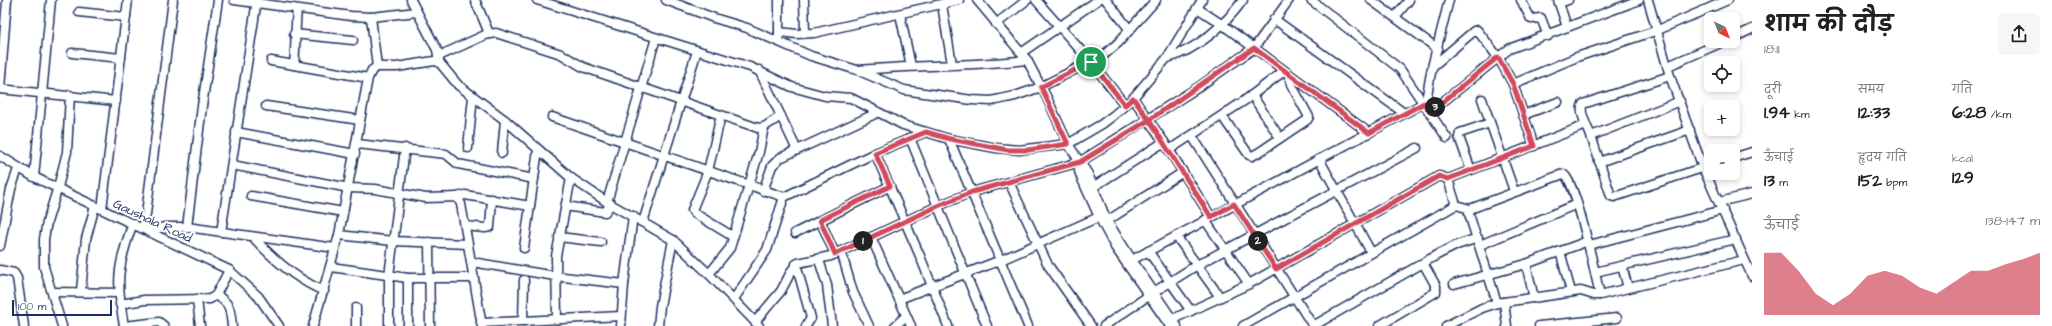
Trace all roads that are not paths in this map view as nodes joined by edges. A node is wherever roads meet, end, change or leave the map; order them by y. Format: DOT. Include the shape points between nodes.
graph roads {
  1 [pos="7,0"];
  2 [pos="51,0"];
  3 [pos="128,0"];
  4 [pos="173,0"];
  5 [pos="218,0"];
  6 [pos="234,0"];
  7 [pos="475,0"];
  8 [pos="537,0"];
  9 [pos="666,0"];
  10 [pos="779,0"];
  11 [pos="804,0"];
  12 [pos="959,0"];
  13 [pos="977,0"];
  14 [pos="1026,0"];
  15 [pos="1036,0"];
  16 [pos="1098,0"];
  17 [pos="1106,0"];
  18 [pos="1202,0"];
  19 [pos="1243,0"];
  20 [pos="1289,0"];
  21 [pos="1311,0"];
  22 [pos="1372,0"];
  23 [pos="1410,0"];
  24 [pos="1449,0"];
  25 [pos="1521,0"];
  26 [pos="1568,0"];
  27 [pos="1639,0"];
  28 [pos="1648,0"];
  29 [pos="1728,0"];
  30 [pos="414,1"];
  31 [pos="1154,1"];
  32 [pos="257,2"];
  33 [pos="1558,2"];
  34 [pos="942,5"];
  35 [pos="1197,8"];
  36 [pos="298,10"];
  37 [pos="79,12"];
  38 [pos="417,12"];
  39 [pos="900,14"];
  40 [pos="126,17"];
  41 [pos="371,17"];
  42 [pos="1395,17"];
  43 [pos="1274,20"];
  44 [pos="996,24"];
  45 [pos="1223,25"];
  46 [pos="1567,27"];
  47 [pos="1059,28"];
  48 [pos="1752,29"];
  49 [pos="1130,30"];
  50 [pos="1658,30"];
  51 [pos="779,32"];
  52 [pos="489,33"];
  53 [pos="805,33"];
  54 [pos="294,34"];
  55 [pos="1740,35"];
  56 [pos="1548,36"];
  57 [pos="656,38"];
  58 [pos="353,40"];
  59 [pos="779,42"];
  60 [pos="2,46"];
  61 [pos="1254,48"];
  62 [pos="1709,48"];
  63 [pos="1438,49"];
  64 [pos="697,51"];
  65 [pos="72,53"];
  66 [pos="1021,53"];
  67 [pos="1498,57"];
  68 [pos="121,58"];
  69 [pos="1167,58"];
  70 [pos="439,59"];
  71 [pos="270,60"];
  72 [pos="1027,60"];
  73 [pos="1091,62"];
  74 [pos="952,64"];
  75 [pos="294,65"];
  76 [pos="910,66"];
  77 [pos="1432,66"];
  78 [pos="1668,66"];
  79 [pos="377,67"];
  80 [pos="759,70"];
  81 [pos="857,70"];
  82 [pos="1286,73"];
  83 [pos="1670,76"];
  84 [pos="368,78"];
  85 [pos="1513,84"];
  86 [pos="642,86"];
  87 [pos="1041,87"];
  88 [pos="0,89"];
  89 [pos="42,92"];
  90 [pos="70,95"];
  91 [pos="1252,95"];
  92 [pos="473,96"];
  93 [pos="1133,98"];
  94 [pos="1482,100"];
  95 [pos="116,101"];
  96 [pos="681,101"];
  97 [pos="1680,101"];
  98 [pos="1558,102"];
  99 [pos="1424,103"];
  100 [pos="1125,105"];
  101 [pos="266,106"];
  102 [pos="1430,112"];
  103 [pos="877,113"];
  104 [pos="1404,113"];
  105 [pos="721,115"];
  106 [pos="1524,115"];
  107 [pos="781,116"];
  108 [pos="1222,116"];
  109 [pos="552,117"];
  110 [pos="360,120"];
  111 [pos="505,120"];
  112 [pos="1149,120"];
  113 [pos="1490,123"];
  114 [pos="1586,125"];
  115 [pos="764,127"];
  116 [pos="1690,130"];
  117 [pos="236,132"];
  118 [pos="926,132"];
  119 [pos="1369,133"];
  120 [pos="1192,136"];
  121 [pos="1591,136"];
  122 [pos="910,138"];
  123 [pos="1280,138"];
  124 [pos="1447,138"];
  125 [pos="950,139"];
  126 [pos="1164,142"];
  127 [pos="624,143"];
  128 [pos="357,144"];
  129 [pos="1068,144"];
  130 [pos="1534,146"];
  131 [pos="405,148"];
  132 [pos="468,148"];
  133 [pos="1417,148"];
  134 [pos="538,150"];
  135 [pos="797,150"];
  136 [pos="1169,150"];
  137 [pos="1752,152"];
  138 [pos="502,153"];
  139 [pos="875,153"];
  140 [pos="355,154"];
  141 [pos="663,155"];
  142 [pos="0,156"];
  143 [pos="1740,156"];
  144 [pos="1502,158"];
  145 [pos="1319,159"];
  146 [pos="1704,160"];
  147 [pos="1080,162"];
  148 [pos="1599,162"];
  149 [pos="232,165"];
  150 [pos="1704,167"];
  151 [pos="18,169"];
  152 [pos="1471,170"];
  153 [pos="708,171"];
  154 [pos="1183,172"];
  155 [pos="34,177"];
  156 [pos="571,178"];
  157 [pos="534,179"];
  158 [pos="1448,179"];
  159 [pos="1712,180"];
  160 [pos="1009,182"];
  161 [pos="748,185"];
  162 [pos="890,186"];
  163 [pos="58,187"];
  164 [pos="1093,187"];
  165 [pos="349,188"];
  166 [pos="763,191"];
  167 [pos="1514,191"];
  168 [pos="972,192"];
  169 [pos="1337,192"];
  170 [pos="399,194"];
  171 [pos="251,196"];
  172 [pos="1751,196"];
  173 [pos="457,197"];
  174 [pos="784,197"];
  175 [pos="492,199"];
  176 [pos="1719,202"];
  177 [pos="609,203"];
  178 [pos="1234,204"];
  179 [pos="1578,204"];
  180 [pos="1456,205"];
  181 [pos="530,206"];
  182 [pos="565,206"];
  183 [pos="938,206"];
  184 [pos="99,207"];
  185 [pos="1470,208"];
  186 [pos="1723,210"];
  187 [pos="343,212"];
  188 [pos="633,216"];
  189 [pos="1099,217"];
  190 [pos="1208,218"];
  191 [pos="820,220"];
  192 [pos="905,221"];
  193 [pos="1107,221"];
  194 [pos="643,222"];
  195 [pos="133,223"];
  196 [pos="1355,224"];
  197 [pos="465,226"];
  198 [pos="187,228"];
  199 [pos="145,229"];
  200 [pos="221,232"];
  201 [pos="794,233"];
  202 [pos="339,235"];
  203 [pos="559,236"];
  204 [pos="732,236"];
  205 [pos="1176,236"];
  206 [pos="1254,236"];
  207 [pos="253,237"];
  208 [pos="871,238"];
  209 [pos="1736,239"];
  210 [pos="673,240"];
  211 [pos="393,241"];
  212 [pos="429,242"];
  213 [pos="601,242"];
  214 [pos="1479,242"];
  215 [pos="1588,243"];
  216 [pos="468,244"];
  217 [pos="1038,244"];
  218 [pos="0,246"];
  219 [pos="335,248"];
  220 [pos="524,248"];
  221 [pos="1148,251"];
  222 [pos="1226,251"];
  223 [pos="1560,251"];
  224 [pos="1371,252"];
  225 [pos="838,253"];
  226 [pos="819,260"];
  227 [pos="1001,260"];
  228 [pos="1132,260"];
  229 [pos="1744,260"];
  230 [pos="472,262"];
  231 [pos="1423,263"];
  232 [pos="796,264"];
  233 [pos="1526,264"];
  234 [pos="1197,265"];
  235 [pos="1622,266"];
  236 [pos="331,267"];
  237 [pos="1276,269"];
  238 [pos="0,270"];
  239 [pos="229,270"];
  240 [pos="1595,272"];
  241 [pos="709,274"];
  242 [pos="966,274"];
  243 [pos="1490,275"];
  244 [pos="389,276"];
  245 [pos="556,276"];
  246 [pos="1752,276"];
  247 [pos="408,278"];
  248 [pos="430,278"];
  249 [pos="474,278"];
  250 [pos="524,280"];
  251 [pos="1170,282"];
  252 [pos="624,284"];
  253 [pos="1249,284"];
  254 [pos="1454,284"];
  255 [pos="932,287"];
  256 [pos="1628,288"];
  257 [pos="324,291"];
  258 [pos="53,292"];
  259 [pos="81,292"];
  260 [pos="1571,292"];
  261 [pos="118,293"];
  262 [pos="1151,294"];
  263 [pos="216,295"];
  264 [pos="1600,295"];
  265 [pos="1220,297"];
  266 [pos="198,298"];
  267 [pos="1294,298"];
  268 [pos="1534,298"];
  269 [pos="734,299"];
  270 [pos="899,299"];
  271 [pos="1501,303"];
  272 [pos="120,304"];
  273 [pos="356,308"];
  274 [pos="1191,311"];
  275 [pos="621,316"];
  276 [pos="906,316"];
  277 [pos="1617,318"];
  278 [pos="557,320"];
  279 [pos="523,321"];
  280 [pos="753,323"];
  281 [pos="1173,324"];
  282 [pos="482,325"];
  283 [pos="24,326"];
  284 [pos="62,326"];
  285 [pos="124,326"];
  286 [pos="164,326"];
  287 [pos="200,326"];
  288 [pos="232,326"];
  289 [pos="279,326"];
  290 [pos="313,326"];
  291 [pos="356,326"];
  292 [pos="389,326"];
  293 [pos="408,326"];
  294 [pos="430,326"];
  295 [pos="621,326"];
  296 [pos="658,326"];
  297 [pos="806,326"];
  298 [pos="832,326"];
  299 [pos="869,326"];
  300 [pos="895,326"];
  301 [pos="910,326"];
  302 [pos="948,326"];
  303 [pos="987,326"];
  304 [pos="1028,326"];
  305 [pos="1091,326"];
  306 [pos="1104,326"];
  307 [pos="1243,326"];
  308 [pos="1313,326"];
  309 [pos="1379,326"];
  310 [pos="1446,326"];
  311 [pos="1507,326"];
  312 [pos="1539,326"];
  1 -- 60 [label="street"];
  2 -- 89 [label="street"];
  3 -- 40 [label="street"];
  4 -- 199 [label="street"];
  5 -- 198 [label="street"];
  6 -- 32 [label="street"];
  7 -- 52 [label="street"];
  8 -- 57 [label="street"];
  9 -- 59 [label="street"];
  10 -- 51 [label="street"];
  11 -- 53 [label="street"];
  12 -- 34 [label="street"];
  13 -- 44 [label="street"];
  14 -- 44 [label="street"];
  15 -- 47 [label="street"];
  16 -- 47 [label="street"];
  17 -- 49 [label="street"];
  18 -- 35 [label="street"];
  19 -- 45 [label="street"];
  20 -- 43 [label="street"];
  21 -- 99 [label="street" via="1395,64"];
  22 -- 42 [label="street"];
  23 -- 42 [label="street"];
  24 -- 63 [label="street"];
  25 -- 56 [label="street" via="1531,19 1541,18"];
  26 -- 33 [label="street"];
  27 -- 46 [label="street"];
  28 -- 50 [label="street"];
  29 -- 50 [label="street"];
  30 -- 38 [label="street"];
  31 -- 49 [label="street"];
  32 -- 36 [label="street"];
  32 -- 117 [label="street"];
  33 -- 46 [label="street"];
  34 -- 39 [label="street"];
  34 -- 74 [label="street"];
  35 -- 45 [label="street"];
  35 -- 69 [label="street"];
  36 -- 41 [label="street"];
  36 -- 54 [label="street"];
  37 -- 40 [label="street"];
  38 -- 41 [label="street"];
  38 -- 70 [label="street"];
  39 -- 53 [label="street"];
  39 -- 76 [label="street"];
  40 -- 68 [label="street"];
  41 -- 79 [label="street"];
  42 -- 63 [label="street"];
  43 -- 61 [label="street"];
  43 -- 104 [label="street"];
  44 -- 66 [label="street"];
  45 -- 61 [label="street"];
  45 -- 69 [label="street" via="1181,54"];
  46 -- 56 [label="street"];
  47 -- 66 [label="street"];
  47 -- 73 [label="street"];
  48 -- 55 [label="street"];
  49 -- 73 [label="street" via="1112,49"];
  50 -- 78 [label="street"];
  50 -- 85 [label="street" via="1577,58"];
  51 -- 53 [label="street"];
  51 -- 59 [label="street"];
  52 -- 70 [label="street"];
  52 -- 86 [label="street" via="561,54 583,67"];
  54 -- 58 [label="street"];
  54 -- 75 [label="street"];
  56 -- 67 [label="street" via="1520,44"];
  57 -- 64 [label="street"];
  57 -- 86 [label="street"];
  59 -- 81 [label="street"];
  60 -- 88 [label="street"];
  61 -- 82 [label="street"];
  61 -- 112 [label="street"];
  62 -- 78 [label="street"];
  63 -- 77 [label="street"];
  64 -- 80 [label="street"];
  64 -- 96 [label="street"];
  65 -- 68 [label="street"];
  66 -- 72 [label="street"];
  67 -- 77 [label="street" via="1480,33 1474,31"];
  67 -- 85 [label="street"];
  67 -- 102 [label="street"];
  68 -- 95 [label="street"];
  69 -- 93 [label="street"];
  70 -- 79 [label="street" via="397,67"];
  70 -- 92 [label="street" via="458,85"];
  71 -- 75 [label="street"];
  72 -- 74 [label="street" via="991,64"];
  72 -- 87 [label="street"];
  73 -- 87 [label="street"];
  73 -- 100 [label="street"];
  74 -- 76 [label="street"];
  75 -- 84 [label="street"];
  76 -- 81 [label="street"];
  77 -- 99 [label="street"];
  78 -- 83 [label="street"];
  79 -- 84 [label="street"];
  80 -- 103 [label="street" via="792,87 825,96 851,98"];
  80 -- 107 [label="street"];
  81 -- 87 [label="street" via="909,91 972,100 991,101 1009,98"];
  82 -- 91 [label="street"];
  82 -- 119 [label="street"];
  82 -- 123 [label="street" via="1309,117"];
  83 -- 97 [label="street"];
  83 -- 114 [label="street" via="1583,104 1581,110"];
  84 -- 110 [label="street"];
  85 -- 106 [label="street"];
  86 -- 96 [label="street"];
  86 -- 127 [label="street"];
  87 -- 129 [label="street"];
  88 -- 89 [label="street"];
  89 -- 90 [label="street"];
  89 -- 155 [label="street"];
  90 -- 95 [label="street"];
  90 -- 163 [label="street" via="67,152"];
  91 -- 108 [label="street"];
  91 -- 123 [label="street"];
  92 -- 111 [label="street"];
  92 -- 132 [label="street"];
  93 -- 100 [label="street"];
  93 -- 112 [label="street"];
  94 -- 113 [label="street"];
  95 -- 184 [label="street"];
  96 -- 105 [label="street"];
  96 -- 141 [label="street"];
  97 -- 116 [label="street"];
  97 -- 121 [label="street"];
  98 -- 106 [label="street"];
  99 -- 102 [label="street"];
  99 -- 104 [label="street"];
  100 -- 129 [label="street" via="1102,124"];
  101 -- 110 [label="street"];
  102 -- 124 [label="street"];
  103 -- 118 [label="street"];
  103 -- 135 [label="street"];
  104 -- 119 [label="street"];
  105 -- 115 [label="street" via="758,128"];
  105 -- 153 [label="street"];
  106 -- 130 [label="street"];
  107 -- 115 [label="street"];
  107 -- 135 [label="street"];
  108 -- 120 [label="street"];
  108 -- 123 [label="street" via="1250,156"];
  109 -- 127 [label="street"];
  110 -- 128 [label="street"];
  111 -- 134 [label="street"];
  111 -- 138 [label="street"];
  112 -- 126 [label="street"];
  112 -- 147 [label="street"];
  113 -- 144 [label="street"];
  113 -- 152 [label="street" via="1460,133"];
  114 -- 121 [label="street"];
  114 -- 130 [label="street"];
  115 -- 161 [label="street" via="760,152"];
  116 -- 146 [label="street"];
  116 -- 148 [label="street"];
  117 -- 140 [label="street"];
  117 -- 149 [label="street"];
  118 -- 122 [label="street"];
  118 -- 125 [label="street"];
  119 -- 145 [label="street"];
  120 -- 136 [label="street"];
  120 -- 178 [label="street"];
  121 -- 148 [label="street"];
  122 -- 139 [label="street"];
  122 -- 183 [label="street"];
  125 -- 129 [label="street" via="1019,150"];
  125 -- 168 [label="street"];
  126 -- 136 [label="street"];
  126 -- 164 [label="street"];
  127 -- 141 [label="street"];
  127 -- 177 [label="street"];
  128 -- 131 [label="street"];
  128 -- 140 [label="street"];
  129 -- 147 [label="street"];
  130 -- 144 [label="street"];
  131 -- 157 [label="street" via="446,154 458,164"];
  131 -- 170 [label="street"];
  133 -- 169 [label="street"];
  134 -- 156 [label="street"];
  134 -- 157 [label="street"];
  135 -- 166 [label="street" via="776,161"];
  136 -- 154 [label="street"];
  137 -- 143 [label="street"];
  139 -- 162 [label="street"];
  139 -- 174 [label="street"];
  140 -- 165 [label="street"];
  141 -- 153 [label="street"];
  141 -- 194 [label="street"];
  142 -- 151 [label="street, Gaushala Road"];
  144 -- 152 [label="street"];
  144 -- 167 [label="street"];
  145 -- 169 [label="street"];
  145 -- 178 [label="street"];
  147 -- 160 [label="street"];
  147 -- 164 [label="street"];
  147 -- 189 [label="street" via="1079,171"];
  148 -- 150 [label="street" via="1608,192 1614,197"];
  149 -- 165 [label="street"];
  149 -- 200 [label="street"];
  151 -- 155 [label="street, Gaushala Road"];
  151 -- 218 [label="street" via="11,189"];
  152 -- 158 [label="street"];
  153 -- 161 [label="street"];
  153 -- 204 [label="street" via="693,212"];
  154 -- 190 [label="street"];
  154 -- 193 [label="street"];
  155 -- 163 [label="street, Gaushala Road"];
  156 -- 177 [label="street"];
  156 -- 182 [label="street"];
  157 -- 181 [label="street"];
  158 -- 180 [label="street"];
  158 -- 196 [label="street" via="1439,176"];
  159 -- 176 [label="street"];
  160 -- 168 [label="street"];
  160 -- 217 [label="street"];
  161 -- 166 [label="street"];
  161 -- 204 [label="street"];
  162 -- 191 [label="street"];
  162 -- 192 [label="street"];
  163 -- 184 [label="street, Gaushala Road"];
  163 -- 258 [label="street" via="44,239 44,267"];
  164 -- 193 [label="street"];
  165 -- 170 [label="street" via="375,189"];
  165 -- 187 [label="street"];
  166 -- 174 [label="street"];
  167 -- 179 [label="street" via="1563,174 1568,177"];
  167 -- 185 [label="street"];
  168 -- 183 [label="street"];
  168 -- 227 [label="street"];
  169 -- 196 [label="street"];
  169 -- 206 [label="street"];
  170 -- 173 [label="street" via="426,198"];
  170 -- 211 [label="street"];
  171 -- 187 [label="street"];
  172 -- 176 [label="street"];
  173 -- 175 [label="street" via="465,195"];
  173 -- 197 [label="street"];
  174 -- 269 [label="street" via="767,250"];
  175 -- 181 [label="street"];
  175 -- 197 [label="street" via="490,227"];
  176 -- 186 [label="street"];
  177 -- 182 [label="street" via="605,212"];
  177 -- 188 [label="street"];
  178 -- 190 [label="street"];
  178 -- 206 [label="street"];
  179 -- 214 [label="street"];
  179 -- 215 [label="street"];
  180 -- 185 [label="street"];
  180 -- 224 [label="street"];
  181 -- 220 [label="street"];
  182 -- 203 [label="street"];
  183 -- 192 [label="street"];
  183 -- 242 [label="street"];
  184 -- 195 [label="street, Gaushala Road"];
  184 -- 259 [label="street" via="85,245"];
  185 -- 214 [label="street" via="1469,214"];
  186 -- 209 [label="street"];
  186 -- 215 [label="street"];
  187 -- 202 [label="street"];
  188 -- 194 [label="street"];
  188 -- 252 [label="street"];
  189 -- 217 [label="street"];
  189 -- 262 [label="street" via="1115,247"];
  190 -- 205 [label="street"];
  190 -- 222 [label="street"];
  191 -- 201 [label="street"];
  191 -- 225 [label="street"];
  192 -- 208 [label="street"];
  192 -- 255 [label="street"];
  193 -- 228 [label="street"];
  194 -- 210 [label="street"];
  195 -- 199 [label="street, Gaushala Road"];
  195 -- 261 [label="street" via="120,262"];
  196 -- 224 [label="street"];
  196 -- 237 [label="street"];
  197 -- 216 [label="street"];
  198 -- 199 [label="street"];
  198 -- 200 [label="street"];
  199 -- 239 [label="street, Gaushala Road"];
  200 -- 207 [label="street"];
  202 -- 211 [label="street"];
  202 -- 219 [label="street"];
  203 -- 213 [label="street"];
  203 -- 245 [label="street"];
  204 -- 241 [label="street" via="727,252"];
  205 -- 221 [label="street"];
  205 -- 234 [label="street"];
  206 -- 222 [label="street"];
  206 -- 237 [label="street"];
  207 -- 219 [label="street"];
  207 -- 257 [label="street" via="302,280"];
  208 -- 225 [label="street"];
  208 -- 270 [label="street"];
  209 -- 229 [label="street"];
  209 -- 235 [label="street"];
  210 -- 241 [label="street"];
  210 -- 296 [label="street"];
  211 -- 212 [label="street"];
  211 -- 244 [label="street"];
  212 -- 216 [label="street"];
  212 -- 248 [label="street"];
  214 -- 231 [label="street" via="1457,245"];
  214 -- 243 [label="street"];
  215 -- 223 [label="street"];
  215 -- 240 [label="street"];
  216 -- 230 [label="street"];
  217 -- 227 [label="street"];
  217 -- 305 [label="street" via="1048,265"];
  219 -- 236 [label="street"];
  221 -- 228 [label="street"];
  221 -- 251 [label="street"];
  222 -- 234 [label="street"];
  222 -- 253 [label="street"];
  223 -- 233 [label="street"];
  223 -- 260 [label="street"];
  224 -- 267 [label="street"];
  225 -- 226 [label="street"];
  225 -- 299 [label="street"];
  226 -- 232 [label="street"];
  226 -- 298 [label="street" via="827,285"];
  227 -- 242 [label="street"];
  227 -- 304 [label="street"];
  228 -- 262 [label="street"];
  229 -- 246 [label="street"];
  229 -- 256 [label="street"];
  230 -- 245 [label="street"];
  230 -- 249 [label="street"];
  231 -- 308 [label="street"];
  231 -- 309 [label="street" via="1436,286 1436,292"];
  232 -- 280 [label="street" via="781,291"];
  232 -- 297 [label="street" via="811,320"];
  233 -- 243 [label="street"];
  233 -- 268 [label="street"];
  234 -- 251 [label="street"];
  234 -- 265 [label="street"];
  235 -- 240 [label="street"];
  235 -- 256 [label="street"];
  236 -- 244 [label="street"];
  236 -- 257 [label="street"];
  237 -- 253 [label="street"];
  237 -- 267 [label="street"];
  238 -- 283 [label="street" via="14,273 17,278"];
  239 -- 263 [label="street"];
  239 -- 289 [label="street, Gaushala Road" via="258,296"];
  240 -- 264 [label="street"];
  241 -- 269 [label="street"];
  242 -- 255 [label="street"];
  242 -- 303 [label="street"];
  243 -- 254 [label="street"];
  243 -- 271 [label="street"];
  244 -- 247 [label="street"];
  244 -- 292 [label="street"];
  245 -- 252 [label="street"];
  245 -- 278 [label="street"];
  247 -- 248 [label="street"];
  247 -- 293 [label="street"];
  248 -- 249 [label="street"];
  248 -- 294 [label="street"];
  249 -- 282 [label="street"];
  250 -- 279 [label="street"];
  251 -- 262 [label="street"];
  251 -- 274 [label="street"];
  252 -- 275 [label="street"];
  253 -- 265 [label="street"];
  255 -- 270 [label="street"];
  255 -- 302 [label="street"];
  256 -- 264 [label="street"];
  257 -- 290 [label="street"];
  258 -- 259 [label="street"];
  258 -- 284 [label="street"];
  259 -- 261 [label="street"];
  260 -- 264 [label="street" via="1581,291"];
  260 -- 268 [label="street"];
  261 -- 272 [label="street"];
  262 -- 281 [label="street"];
  262 -- 306 [label="street"];
  263 -- 266 [label="street" via="210,299"];
  263 -- 288 [label="street" via="229,306"];
  265 -- 274 [label="street"];
  266 -- 272 [label="street" via="144,300"];
  266 -- 287 [label="street"];
  267 -- 307 [label="street"];
  267 -- 308 [label="street"];
  268 -- 271 [label="street"];
  269 -- 280 [label="street"];
  270 -- 276 [label="street"];
  271 -- 310 [label="street" via="1482,308"];
  271 -- 311 [label="street"];
  272 -- 285 [label="street"];
  273 -- 291 [label="street"];
  274 -- 281 [label="street"];
  275 -- 278 [label="street"];
  275 -- 295 [label="street"];
  276 -- 300 [label="street"];
  276 -- 301 [label="street"];
  277 -- 312 [label="street"];
  278 -- 279 [label="street"];
  279 -- 282 [label="street"];
  285 -- 286 [label="street" via="160,322"];
}
